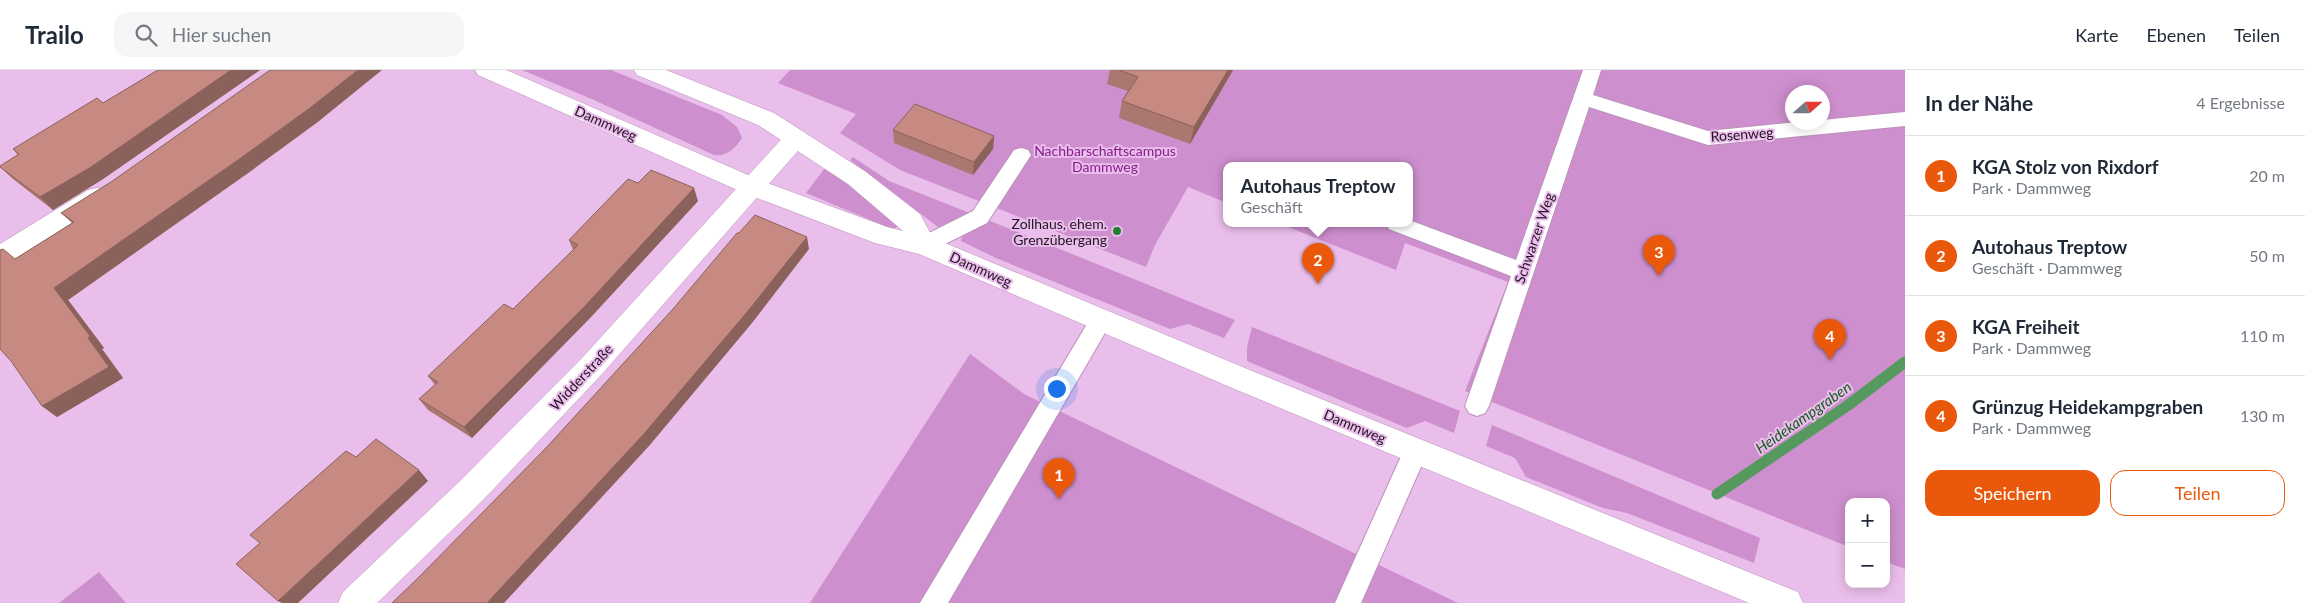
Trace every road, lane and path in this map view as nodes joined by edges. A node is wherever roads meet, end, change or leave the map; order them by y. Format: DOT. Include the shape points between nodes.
graph roads {
  1 [pos="486,70"];
  2 [pos="645,70"];
  3 [pos="1592,70"];
  4 [pos="1583,100"];
  5 [pos="1905,119"];
  6 [pos="796,138"];
  7 [pos="1021,155"];
  8 [pos="752,186"];
  9 [pos="113,187"];
  10 [pos="1406,227"];
  11 [pos="924,245"];
  12 [pos="0,257"];
  13 [pos="1522,272"];
  14 [pos="1101,320"];
  15 [pos="1477,406"];
  16 [pos="1416,451"];
  17 [pos="354,603"];
  18 [pos="933,603"];
  19 [pos="1348,603"];
  20 [pos="1787,603"];
  1 -- 8 [label="street, Dammweg"];
  2 -- 6 [label="street" via="766,119"];
  3 -- 4 [label="lane, Schwarzer Weg"];
  4 -- 5 [label="lane, Rosenweg" via="1708,138"];
  4 -- 13 [label="lane, Schwarzer Weg"];
  6 -- 8 [label="street, Widderstraße"];
  6 -- 11 [label="street" via="857,178 911,221"];
  7 -- 11 [label="lane" via="980,217"];
  8 -- 11 [label="street, Dammweg" via="884,236"];
  8 -- 17 [label="street, Widderstraße" via="592,366 474,489"];
  9 -- 12 [label="street"];
  10 -- 13 [label="lane"];
  11 -- 14 [label="street, Dammweg"];
  13 -- 15 [label="lane, Schwarzer Weg"];
  14 -- 16 [label="street, Dammweg"];
  14 -- 18 [label="lane"];
  16 -- 19 [label="lane"];
  16 -- 20 [label="street, Dammweg"];
}
